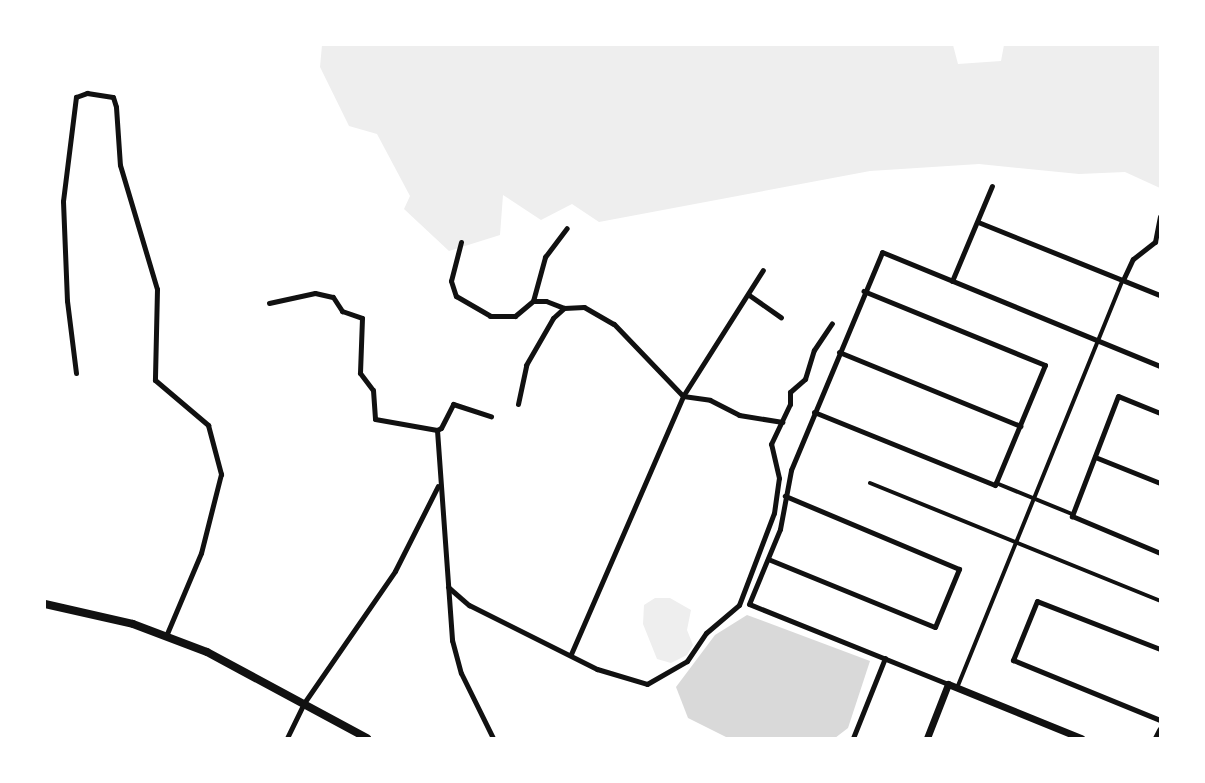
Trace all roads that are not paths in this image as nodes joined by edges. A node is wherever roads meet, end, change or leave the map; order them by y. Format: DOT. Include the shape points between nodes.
graph roads {
  1 [pos="992,186"];
  2 [pos="1160,216"];
  3 [pos="978,222"];
  4 [pos="567,228"];
  5 [pos="461,242"];
  6 [pos="763,270"];
  7 [pos="1123,280"];
  8 [pos="952,281"];
  9 [pos="864,291"];
  10 [pos="749,295"];
  11 [pos="1160,295"];
  12 [pos="533,301"];
  13 [pos="269,303"];
  14 [pos="564,308"];
  15 [pos="781,317"];
  16 [pos="832,323"];
  17 [pos="1098,342"];
  18 [pos="839,352"];
  19 [pos="1160,366"];
  20 [pos="76,373"];
  21 [pos="683,396"];
  22 [pos="518,404"];
  23 [pos="814,412"];
  24 [pos="1160,413"];
  25 [pos="491,416"];
  26 [pos="782,422"];
  27 [pos="1020,426"];
  28 [pos="437,430"];
  29 [pos="1095,457"];
  30 [pos="870,483"];
  31 [pos="995,483"];
  32 [pos="1160,483"];
  33 [pos="439,484"];
  34 [pos="785,496"];
  35 [pos="1034,499"];
  36 [pos="1072,514"];
  37 [pos="1016,543"];
  38 [pos="1160,553"];
  39 [pos="768,560"];
  40 [pos="448,587"];
  41 [pos="1160,601"];
  42 [pos="45,604"];
  43 [pos="166,636"];
  44 [pos="1160,649"];
  45 [pos="571,654"];
  46 [pos="885,658"];
  47 [pos="948,684"];
  48 [pos="957,688"];
  49 [pos="304,703"];
  50 [pos="1160,720"];
  51 [pos="1160,730"];
  52 [pos="287,738"];
  53 [pos="367,738"];
  54 [pos="493,738"];
  55 [pos="853,738"];
  56 [pos="927,738"];
  57 [pos="1081,738"];
  58 [pos="1156,738"];
  1 -- 3 [label="street"];
  2 -- 7 [label="street" via="1155,242 1133,260"];
  3 -- 7 [label="street"];
  3 -- 8 [label="street"];
  4 -- 12 [label="street" via="545,257"];
  5 -- 12 [label="street" via="451,281 456,296 490,316 515,316"];
  6 -- 10 [label="street"];
  7 -- 11 [label="street"];
  7 -- 17 [label="street"];
  8 -- 9 [label="street" via="882,252"];
  8 -- 17 [label="street"];
  9 -- 18 [label="street"];
  9 -- 27 [label="street" via="1045,365"];
  10 -- 15 [label="street"];
  10 -- 21 [label="street" via="738,306 707,363"];
  12 -- 14 [label="street" via="546,300"];
  13 -- 28 [label="street" via="315,293 333,297 342,311 362,318 360,373 373,390 375,419"];
  14 -- 21 [label="street" via="584,307 614,324"];
  14 -- 22 [label="street" via="536,344 526,365"];
  16 -- 26 [label="street" via="814,350 805,379 790,392 790,404"];
  17 -- 19 [label="street"];
  17 -- 35 [label="street"];
  18 -- 23 [label="street"];
  18 -- 27 [label="street"];
  20 -- 43 [label="street" via="67,300 63,201 76,98 87,93 113,96 116,107 120,165 157,289 155,380 207,425 221,474 201,553"];
  21 -- 26 [label="street" via="710,400 739,415"];
  21 -- 45 [label="street"];
  23 -- 31 [label="street"];
  23 -- 34 [label="street" via="790,470"];
  24 -- 29 [label="street" via="1118,396"];
  25 -- 28 [label="street" via="453,404"];
  26 -- 45 [label="street" via="771,444 779,478 774,513 739,604 706,633 687,661 647,684 597,669"];
  27 -- 31 [label="street"];
  28 -- 33 [label="street"];
  29 -- 32 [label="street"];
  29 -- 36 [label="street"];
  30 -- 37 [label="street"];
  31 -- 35 [label="street"];
  33 -- 40 [label="street"];
  33 -- 49 [label="street" via="395,571"];
  34 -- 39 [label="street" via="780,529"];
  34 -- 39 [label="street" via="959,568 936,627"];
  35 -- 36 [label="street"];
  35 -- 37 [label="street"];
  36 -- 38 [label="street"];
  37 -- 41 [label="street"];
  37 -- 48 [label="street"];
  39 -- 46 [label="street" via="749,604"];
  40 -- 45 [label="street" via="469,605"];
  40 -- 54 [label="street" via="452,640 461,673"];
  42 -- 43 [label="main road"];
  43 -- 49 [label="main road" via="207,652"];
  44 -- 50 [label="street" via="1037,601 1013,660"];
  46 -- 47 [label="street"];
  46 -- 55 [label="street"];
  47 -- 48 [label="street"];
  47 -- 56 [label="street"];
  48 -- 57 [label="street"];
  49 -- 52 [label="street"];
  49 -- 53 [label="main road"];
  51 -- 58 [label="street"];
}
